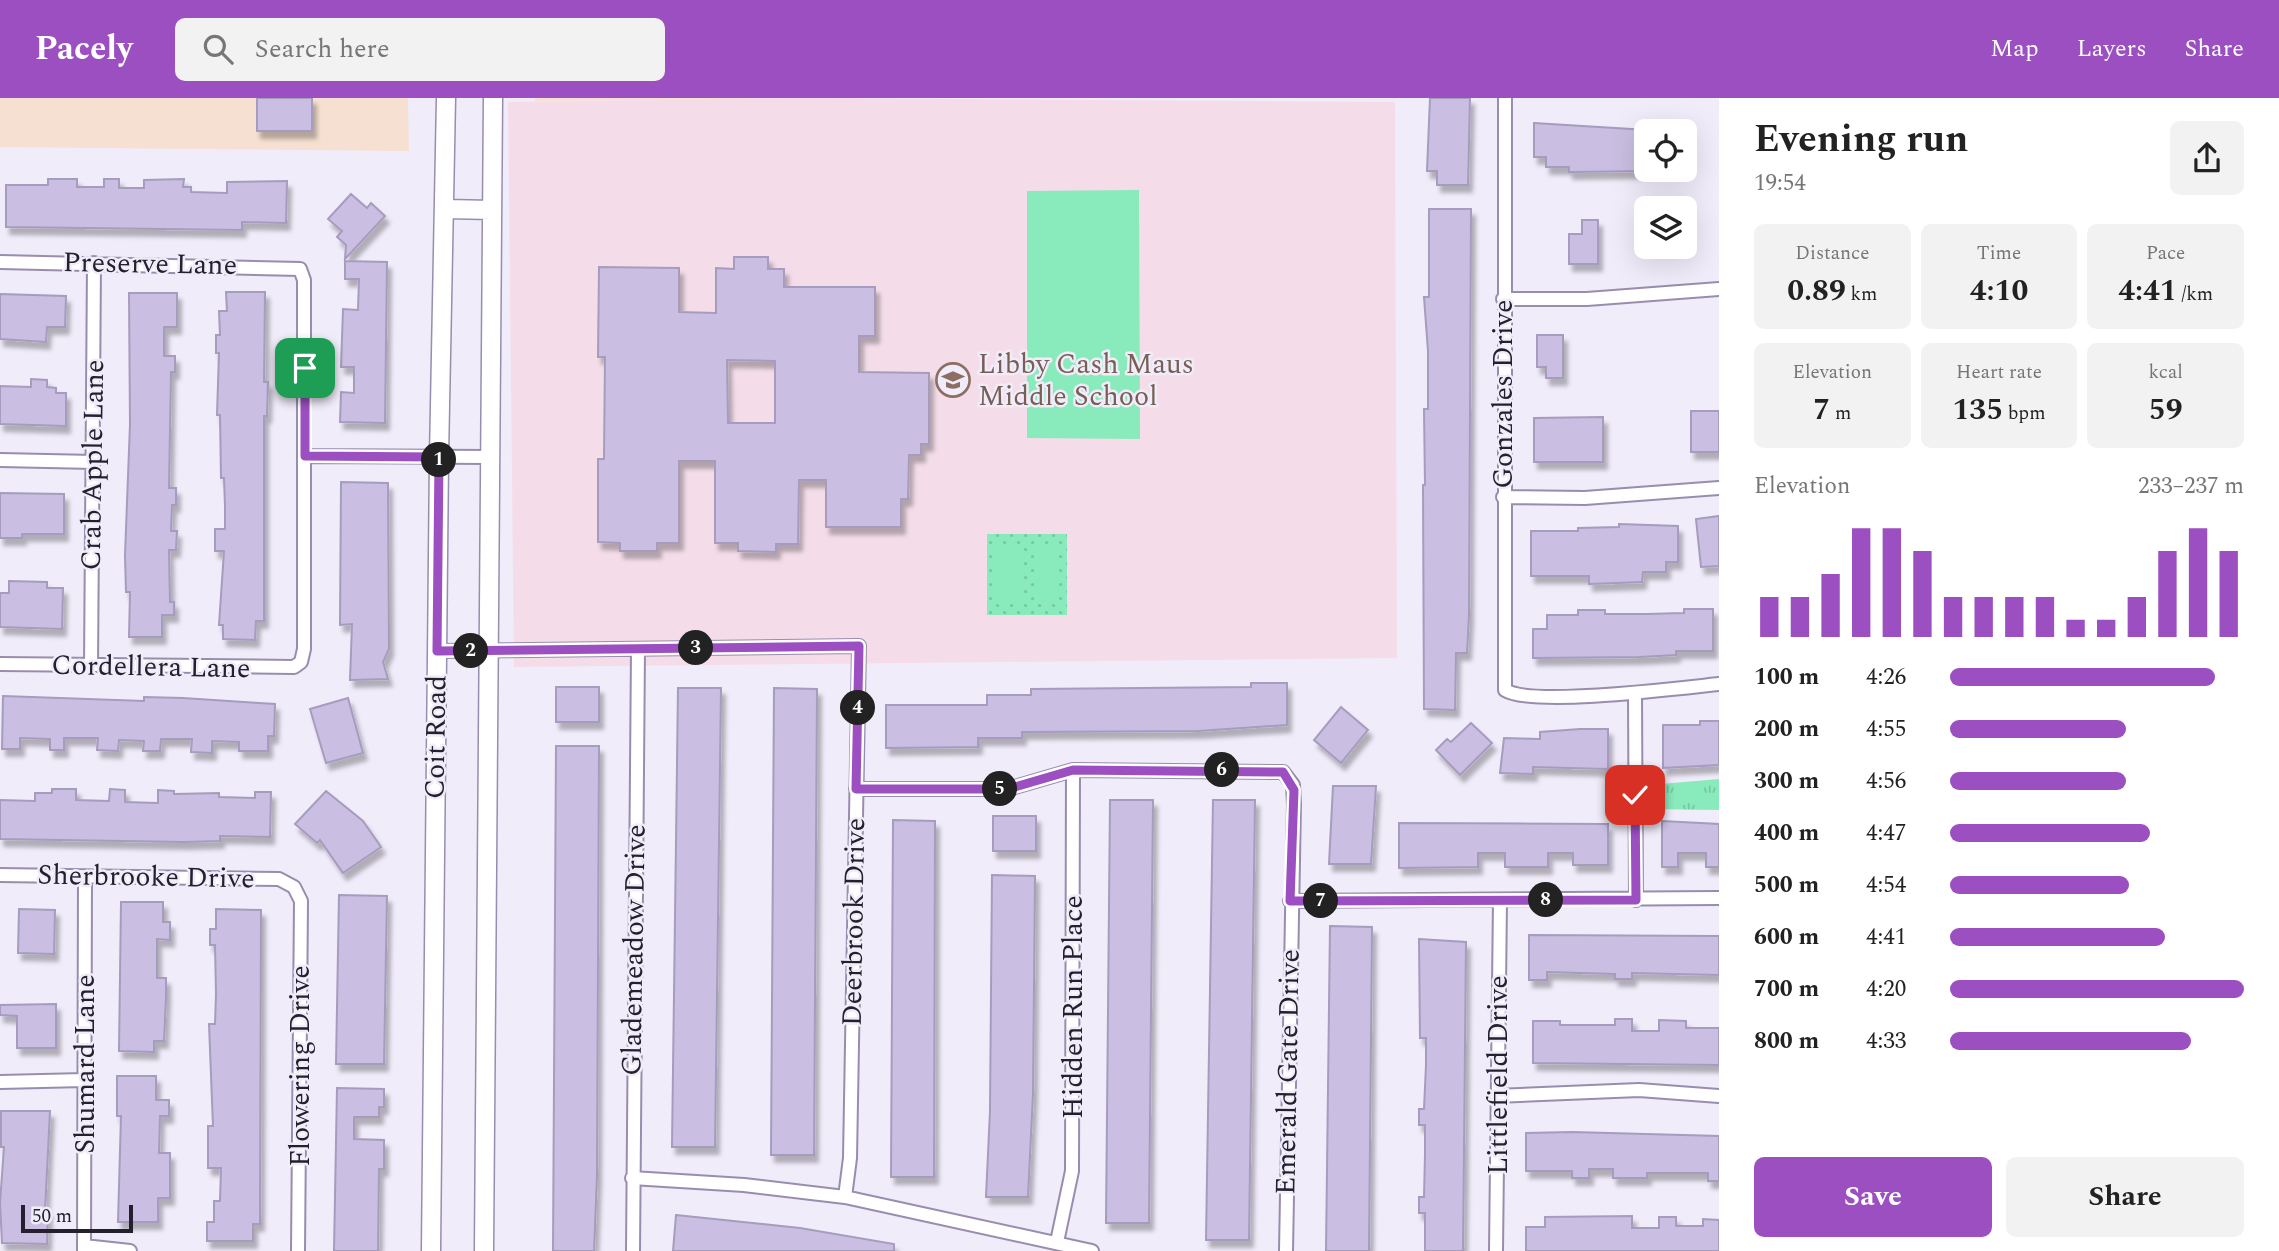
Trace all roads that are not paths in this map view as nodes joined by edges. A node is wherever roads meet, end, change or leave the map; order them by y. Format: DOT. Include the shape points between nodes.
graph roads {
  1 [pos="446,98"];
  2 [pos="494,98"];
  3 [pos="1505,98"];
  4 [pos="446,209"];
  5 [pos="492,209"];
  6 [pos="0,262"];
  7 [pos="94,263"];
  8 [pos="1719,289"];
  9 [pos="1503,299"];
  10 [pos="305,456"];
  11 [pos="439,457"];
  12 [pos="490,457"];
  13 [pos="0,460"];
  14 [pos="94,461"];
  15 [pos="1719,488"];
  16 [pos="1503,497"];
  17 [pos="638,649"];
  18 [pos="487,650"];
  19 [pos="437,651"];
  20 [pos="0,664"];
  21 [pos="91,667"];
  22 [pos="1719,684"];
  23 [pos="1635,693"];
  24 [pos="1073,770"];
  25 [pos="856,789"];
  26 [pos="0,875"];
  27 [pos="85,877"];
  28 [pos="291,883"];
  29 [pos="1719,898"];
  30 [pos="1500,900"];
  31 [pos="1636,900"];
  32 [pos="1290,901"];
  33 [pos="84,1080"];
  34 [pos="0,1082"];
  35 [pos="1496,1096"];
  36 [pos="1719,1096"];
  37 [pos="632,1178"];
  38 [pos="845,1197"];
  39 [pos="1058,1242"];
  40 [pos="84,1248"];
  41 [pos="130,1251"];
  42 [pos="299,1251"];
  43 [pos="431,1251"];
  44 [pos="484,1251"];
  45 [pos="633,1251"];
  46 [pos="1092,1251"];
  47 [pos="1286,1251"];
  48 [pos="1496,1251"];
  1 -- 4 [label="main road, Coit Road"];
  2 -- 5 [label="main road, Coit Road"];
  3 -- 9 [label="street, Gonzales Drive"];
  4 -- 5 [label="main road"];
  4 -- 11 [label="main road, Coit Road"];
  5 -- 12 [label="main road, Coit Road"];
  6 -- 7 [label="street, Preserve Lane"];
  7 -- 10 [label="street, Preserve Lane" via="300,269 304,280"];
  7 -- 14 [label="street, Crab Apple Lane"];
  8 -- 9 [label="street" via="1587,299"];
  9 -- 16 [label="street, Gonzales Drive"];
  10 -- 11 [label="street"];
  10 -- 21 [label="street, Cordellera Lane" via="301,662 291,668"];
  11 -- 12 [label="street"];
  11 -- 19 [label="main road, Coit Road"];
  12 -- 18 [label="main road, Coit Road"];
  13 -- 14 [label="street"];
  14 -- 21 [label="street, Crab Apple Lane"];
  15 -- 16 [label="street" via="1586,498"];
  16 -- 23 [label="street, Gonzales Drive" via="1505,690 1528,697"];
  17 -- 18 [label="street"];
  17 -- 25 [label="street, Deerbrook Drive" via="859,646"];
  17 -- 37 [label="street, Glademeadow Drive"];
  18 -- 19 [label="street"];
  18 -- 44 [label="main road, Coit Road"];
  19 -- 43 [label="main road, Coit Road"];
  20 -- 21 [label="street, Cordellera Lane"];
  22 -- 23 [label="street"];
  23 -- 31 [label="street"];
  24 -- 25 [label="street" via="1008,789"];
  24 -- 32 [label="street, Emerald Gate Drive" via="1283,772 1294,790"];
  24 -- 39 [label="street, Hidden Run Place" via="1072,1171"];
  25 -- 38 [label="street, Deerbrook Drive" via="850,1158"];
  26 -- 27 [label="street, Sherbrooke Drive"];
  27 -- 28 [label="street, Sherbrooke Drive" via="279,879"];
  27 -- 33 [label="street, Shumard Lane"];
  28 -- 42 [label="street, Flowering Drive" via="301,901"];
  29 -- 31 [label="street"];
  30 -- 31 [label="street"];
  30 -- 32 [label="street"];
  30 -- 35 [label="street, Littlefield Drive"];
  32 -- 47 [label="street, Emerald Gate Drive"];
  33 -- 34 [label="street"];
  33 -- 40 [label="street, Shumard Lane"];
  35 -- 36 [label="street" via="1639,1090"];
  35 -- 48 [label="street, Littlefield Drive"];
  37 -- 38 [label="street"];
  37 -- 45 [label="street, Glademeadow Drive"];
  38 -- 39 [label="street"];
  39 -- 46 [label="street"];
  40 -- 41 [label="street"];
}
